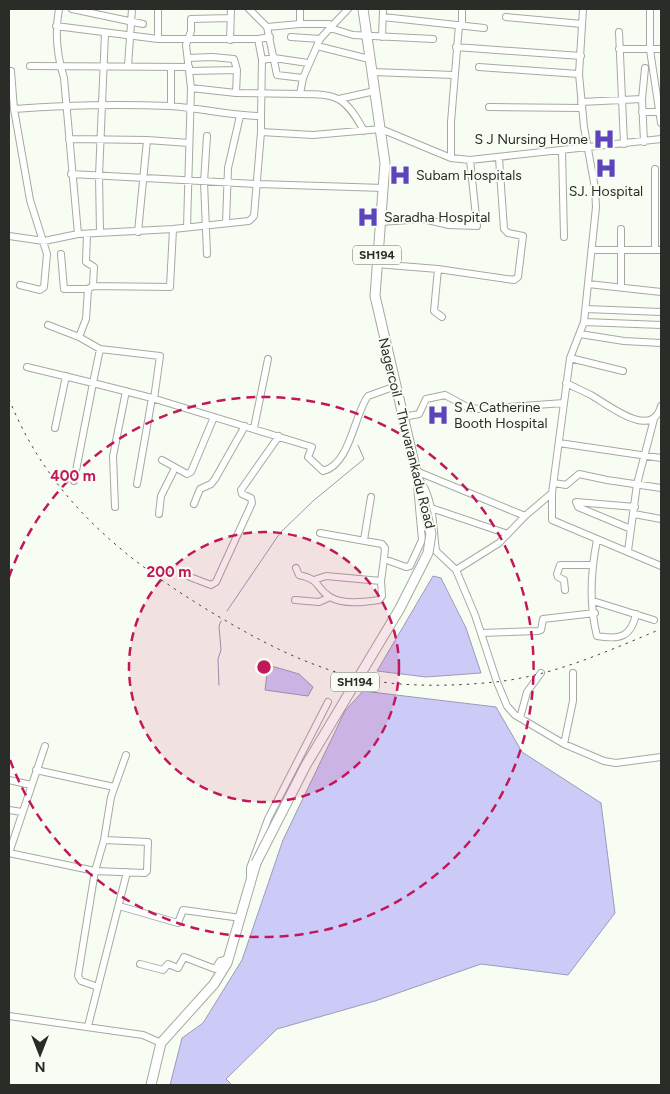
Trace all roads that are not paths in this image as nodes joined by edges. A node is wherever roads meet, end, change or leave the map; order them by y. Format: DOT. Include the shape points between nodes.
graph roads {
  1 [pos="59,9"];
  2 [pos="72,9"];
  3 [pos="132,9"];
  4 [pos="158,9"];
  5 [pos="231,9"];
  6 [pos="249,9"];
  7 [pos="300,9"];
  8 [pos="348,9"];
  9 [pos="363,9"];
  10 [pos="383,9"];
  11 [pos="462,9"];
  12 [pos="583,9"];
  13 [pos="650,9"];
  14 [pos="506,16"];
  15 [pos="383,17"];
  16 [pos="230,18"];
  17 [pos="131,22"];
  18 [pos="143,24"];
  19 [pos="300,24"];
  20 [pos="582,24"];
  21 [pos="460,25"];
  22 [pos="56,26"];
  23 [pos="267,27"];
  24 [pos="330,28"];
  25 [pos="484,28"];
  26 [pos="618,32"];
  27 [pos="105,33"];
  28 [pos="366,36"];
  29 [pos="129,37"];
  30 [pos="270,37"];
  31 [pos="291,37"];
  32 [pos="382,37"];
  33 [pos="158,39"];
  34 [pos="258,39"];
  35 [pos="433,39"];
  36 [pos="186,40"];
  37 [pos="230,40"];
  38 [pos="319,43"];
  39 [pos="456,47"];
  40 [pos="618,49"];
  41 [pos="661,49"];
  42 [pos="650,50"];
  43 [pos="581,56"];
  44 [pos="188,58"];
  45 [pos="274,58"];
  46 [pos="369,59"];
  47 [pos="262,60"];
  48 [pos="308,63"];
  49 [pos="60,65"];
  50 [pos="30,66"];
  51 [pos="104,66"];
  52 [pos="128,66"];
  53 [pos="171,67"];
  54 [pos="479,67"];
  55 [pos="645,68"];
  56 [pos="658,68"];
  57 [pos="189,69"];
  58 [pos="237,70"];
  59 [pos="11,71"];
  60 [pos="372,72"];
  61 [pos="579,74"];
  62 [pos="454,75"];
  63 [pos="303,78"];
  64 [pos="190,88"];
  65 [pos="375,91"];
  66 [pos="236,93"];
  67 [pos="260,94"];
  68 [pos="300,94"];
  69 [pos="340,99"];
  70 [pos="642,99"];
  71 [pos="623,100"];
  72 [pos="66,105"];
  73 [pos="101,105"];
  74 [pos="581,105"];
  75 [pos="171,106"];
  76 [pos="489,107"];
  77 [pos="190,108"];
  78 [pos="14,109"];
  79 [pos="642,112"];
  80 [pos="661,112"];
  81 [pos="240,116"];
  82 [pos="261,116"];
  83 [pos="661,123"];
  84 [pos="381,129"];
  85 [pos="364,131"];
  86 [pos="261,132"];
  87 [pos="207,136"];
  88 [pos="100,138"];
  89 [pos="69,139"];
  90 [pos="661,139"];
  91 [pos="147,140"];
  92 [pos="644,142"];
  93 [pos="189,143"];
  94 [pos="624,144"];
  95 [pos="587,148"];
  96 [pos="562,151"];
  97 [pos="450,158"];
  98 [pos="499,158"];
  99 [pos="470,160"];
  100 [pos="655,169"];
  101 [pos="71,174"];
  102 [pos="99,176"];
  103 [pos="143,179"];
  104 [pos="188,181"];
  105 [pos="204,182"];
  106 [pos="227,183"];
  107 [pos="258,184"];
  108 [pos="384,188"];
  109 [pos="381,222"];
  110 [pos="226,223"];
  111 [pos="205,225"];
  112 [pos="187,227"];
  113 [pos="173,229"];
  114 [pos="621,229"];
  115 [pos="100,232"];
  116 [pos="138,232"];
  117 [pos="78,234"];
  118 [pos="87,234"];
  119 [pos="9,236"];
  120 [pos="564,237"];
  121 [pos="44,241"];
  122 [pos="622,249"];
  123 [pos="592,250"];
  124 [pos="658,250"];
  125 [pos="61,254"];
  126 [pos="208,254"];
  127 [pos="376,264"];
  128 [pos="438,269"];
  129 [pos="588,284"];
  130 [pos="20,285"];
  131 [pos="621,287"];
  132 [pos="91,288"];
  133 [pos="661,292"];
  134 [pos="586,309"];
  135 [pos="661,312"];
  136 [pos="442,317"];
  137 [pos="584,322"];
  138 [pos="48,325"];
  139 [pos="661,325"];
  140 [pos="580,334"];
  141 [pos="79,337"];
  142 [pos="661,343"];
  143 [pos="100,349"];
  144 [pos="570,358"];
  145 [pos="268,359"];
  146 [pos="27,367"];
  147 [pos="623,371"];
  148 [pos="66,376"];
  149 [pos="93,383"];
  150 [pos="566,383"];
  151 [pos="396,386"];
  152 [pos="126,391"];
  153 [pos="153,399"];
  154 [pos="564,403"];
  155 [pos="661,406"];
  156 [pos="214,417"];
  157 [pos="403,417"];
  158 [pos="654,419"];
  159 [pos="245,426"];
  160 [pos="55,428"];
  161 [pos="254,428"];
  162 [pos="278,436"];
  163 [pos="559,443"];
  164 [pos="643,455"];
  165 [pos="661,458"];
  166 [pos="162,460"];
  167 [pos="176,468"];
  168 [pos="416,474"];
  169 [pos="74,481"];
  170 [pos="554,483"];
  171 [pos="137,484"];
  172 [pos="637,484"];
  173 [pos="661,488"];
  174 [pos="552,494"];
  175 [pos="370,496"];
  176 [pos="194,504"];
  177 [pos="115,506"];
  178 [pos="431,508"];
  179 [pos="634,510"];
  180 [pos="159,514"];
  181 [pos="525,516"];
  182 [pos="661,519"];
  183 [pos="631,529"];
  184 [pos="320,533"];
  185 [pos="508,534"];
  186 [pos="364,540"];
  187 [pos="597,540"];
  188 [pos="628,550"];
  189 [pos="384,559"];
  190 [pos="592,565"];
  191 [pos="661,566"];
  192 [pos="296,568"];
  193 [pos="456,570"];
  194 [pos="190,577"];
  195 [pos="314,580"];
  196 [pos="381,581"];
  197 [pos="565,590"];
  198 [pos="330,597"];
  199 [pos="295,600"];
  200 [pos="593,601"];
  201 [pos="595,614"];
  202 [pos="636,614"];
  203 [pos="654,620"];
  204 [pos="481,633"];
  205 [pos="573,672"];
  206 [pos="541,673"];
  207 [pos="328,702"];
  208 [pos="520,718"];
  209 [pos="564,744"];
  210 [pos="45,746"];
  211 [pos="126,754"];
  212 [pos="661,758"];
  213 [pos="36,770"];
  214 [pos="9,780"];
  215 [pos="31,785"];
  216 [pos="114,787"];
  217 [pos="9,810"];
  218 [pos="22,812"];
  219 [pos="11,837"];
  220 [pos="104,840"];
  221 [pos="95,871"];
  222 [pos="127,872"];
  223 [pos="250,880"];
  224 [pos="119,906"];
  225 [pos="242,918"];
  226 [pos="228,959"];
  227 [pos="140,964"];
  228 [pos="98,987"];
  229 [pos="9,1016"];
  230 [pos="88,1026"];
  231 [pos="161,1043"];
  232 [pos="151,1085"];
  1 -- 22 [label="street"];
  2 -- 17 [label="street"];
  3 -- 17 [label="street"];
  4 -- 33 [label="street"];
  5 -- 16 [label="street"];
  6 -- 23 [label="street"];
  7 -- 19 [label="street"];
  8 -- 24 [label="street"];
  9 -- 28 [label="main road, Nagercoil - Thuvarankadu Road / SH194"];
  10 -- 15 [label="street"];
  11 -- 21 [label="street"];
  12 -- 20 [label="street"];
  13 -- 42 [label="street"];
  14 -- 20 [label="street"];
  15 -- 21 [label="street"];
  15 -- 32 [label="street"];
  16 -- 36 [label="street" via="192,18"];
  16 -- 37 [label="street"];
  17 -- 18 [label="street"];
  17 -- 29 [label="street"];
  19 -- 23 [label="street"];
  19 -- 24 [label="street" via="328,24"];
  20 -- 43 [label="street"];
  21 -- 25 [label="street"];
  21 -- 39 [label="street"];
  22 -- 27 [label="street"];
  22 -- 49 [label="street"];
  23 -- 30 [label="street"];
  24 -- 28 [label="street"];
  24 -- 38 [label="street"];
  26 -- 40 [label="street"];
  27 -- 29 [label="street"];
  27 -- 51 [label="street"];
  28 -- 32 [label="street"];
  28 -- 46 [label="main road, Nagercoil - Thuvarankadu Road / SH194"];
  29 -- 33 [label="street"];
  29 -- 52 [label="street"];
  30 -- 34 [label="street"];
  30 -- 45 [label="street"];
  31 -- 38 [label="street"];
  32 -- 35 [label="street"];
  33 -- 36 [label="street"];
  34 -- 37 [label="street"];
  34 -- 47 [label="street"];
  36 -- 37 [label="street"];
  36 -- 44 [label="street"];
  38 -- 46 [label="street"];
  38 -- 48 [label="street"];
  39 -- 43 [label="street"];
  39 -- 62 [label="street"];
  40 -- 42 [label="street"];
  40 -- 71 [label="street"];
  41 -- 42 [label="street"];
  42 -- 56 [label="street"];
  43 -- 61 [label="street"];
  44 -- 57 [label="street"];
  44 -- 58 [label="street" via="234,59"];
  45 -- 47 [label="street"];
  45 -- 48 [label="street"];
  45 -- 63 [label="street" via="277,75"];
  46 -- 60 [label="main road, Nagercoil - Thuvarankadu Road / SH194"];
  47 -- 67 [label="street"];
  48 -- 63 [label="street"];
  49 -- 50 [label="street"];
  49 -- 51 [label="street"];
  49 -- 72 [label="street"];
  51 -- 52 [label="street"];
  51 -- 73 [label="street"];
  52 -- 53 [label="street"];
  53 -- 57 [label="street"];
  53 -- 75 [label="street"];
  54 -- 61 [label="street"];
  55 -- 70 [label="street"];
  56 -- 80 [label="street"];
  57 -- 58 [label="street"];
  57 -- 64 [label="street"];
  58 -- 66 [label="street"];
  59 -- 78 [label="street"];
  60 -- 62 [label="street"];
  60 -- 65 [label="main road, Nagercoil - Thuvarankadu Road / SH194"];
  61 -- 74 [label="street"];
  62 -- 97 [label="street"];
  63 -- 68 [label="street"];
  64 -- 66 [label="street"];
  64 -- 77 [label="street"];
  65 -- 69 [label="street"];
  65 -- 84 [label="main road, Nagercoil - Thuvarankadu Road / SH194"];
  66 -- 67 [label="street"];
  67 -- 68 [label="street"];
  67 -- 82 [label="street"];
  68 -- 69 [label="street" via="326,94"];
  69 -- 85 [label="street"];
  70 -- 71 [label="street"];
  70 -- 79 [label="street"];
  71 -- 74 [label="street"];
  71 -- 94 [label="street"];
  72 -- 73 [label="street"];
  72 -- 78 [label="street"];
  72 -- 89 [label="street"];
  73 -- 75 [label="street"];
  73 -- 88 [label="street"];
  74 -- 76 [label="street"];
  74 -- 95 [label="street"];
  75 -- 77 [label="street"];
  77 -- 81 [label="street"];
  77 -- 93 [label="street"];
  78 -- 121 [label="street" via="30,200"];
  79 -- 80 [label="street"];
  79 -- 92 [label="street"];
  80 -- 83 [label="street"];
  81 -- 82 [label="street"];
  81 -- 106 [label="street"];
  82 -- 86 [label="street"];
  84 -- 85 [label="street"];
  84 -- 97 [label="street"];
  84 -- 108 [label="main road, Nagercoil - Thuvarankadu Road / SH194"];
  85 -- 86 [label="street" via="313,135"];
  86 -- 107 [label="street"];
  87 -- 105 [label="street"];
  88 -- 89 [label="street"];
  88 -- 91 [label="street"];
  88 -- 102 [label="street"];
  89 -- 101 [label="street"];
  90 -- 92 [label="street"];
  91 -- 93 [label="street"];
  91 -- 103 [label="street"];
  92 -- 94 [label="street"];
  93 -- 104 [label="street"];
  94 -- 95 [label="street"];
  95 -- 96 [label="street"];
  95 -- 123 [label="street" via="596,197"];
  96 -- 98 [label="street"];
  96 -- 120 [label="street"];
  97 -- 99 [label="street"];
  98 -- 99 [label="street"];
  98 -- 128 [label="street" via="504,229 523,236 517,279"];
  99 -- 109 [label="street" via="477,226 449,225 423,219"];
  100 -- 124 [label="street"];
  101 -- 102 [label="street"];
  101 -- 117 [label="street"];
  102 -- 103 [label="street"];
  102 -- 115 [label="street"];
  103 -- 104 [label="street"];
  103 -- 116 [label="street"];
  104 -- 105 [label="street"];
  104 -- 112 [label="street"];
  105 -- 106 [label="street"];
  105 -- 111 [label="street"];
  106 -- 107 [label="street"];
  106 -- 110 [label="street"];
  107 -- 108 [label="street"];
  107 -- 110 [label="street" via="252,219"];
  108 -- 109 [label="main road, Nagercoil - Thuvarankadu Road / SH194"];
  109 -- 127 [label="main road, Nagercoil - Thuvarankadu Road / SH194"];
  110 -- 111 [label="street"];
  111 -- 112 [label="street"];
  111 -- 126 [label="street"];
  112 -- 113 [label="street"];
  113 -- 116 [label="street"];
  113 -- 132 [label="street" via="170,287"];
  114 -- 122 [label="street"];
  115 -- 116 [label="street"];
  115 -- 118 [label="street"];
  117 -- 118 [label="street"];
  117 -- 121 [label="street"];
  118 -- 132 [label="street" via="86,262 94,267"];
  119 -- 121 [label="street"];
  121 -- 130 [label="street" via="47,254 44,287 40,290"];
  122 -- 123 [label="street"];
  122 -- 124 [label="street"];
  122 -- 131 [label="street"];
  123 -- 129 [label="street"];
  125 -- 132 [label="street" via="64,289"];
  127 -- 128 [label="street"];
  127 -- 151 [label="main road, Nagercoil - Thuvarankadu Road / SH194" via="377,313"];
  128 -- 136 [label="street" via="434,311"];
  129 -- 131 [label="street"];
  129 -- 134 [label="street"];
  131 -- 133 [label="street"];
  132 -- 141 [label="street" via="86,319"];
  134 -- 135 [label="street"];
  134 -- 137 [label="street"];
  137 -- 139 [label="street"];
  137 -- 140 [label="street"];
  138 -- 141 [label="street"];
  140 -- 142 [label="street"];
  140 -- 144 [label="street"];
  141 -- 143 [label="street"];
  143 -- 149 [label="street"];
  143 -- 153 [label="street" via="161,357"];
  144 -- 147 [label="street"];
  144 -- 150 [label="street"];
  145 -- 161 [label="street"];
  146 -- 148 [label="street"];
  148 -- 149 [label="street"];
  148 -- 160 [label="street"];
  149 -- 152 [label="street"];
  149 -- 169 [label="street"];
  150 -- 154 [label="street"];
  150 -- 158 [label="street" via="622,415"];
  151 -- 157 [label="main road, Nagercoil - Thuvarankadu Road / SH194"];
  151 -- 162 [label="street" via="368,396 348,447 326,471 308,457 312,447"];
  152 -- 153 [label="street"];
  152 -- 177 [label="street" via="113,456"];
  153 -- 156 [label="street"];
  153 -- 171 [label="street"];
  154 -- 157 [label="street" via="481,409 469,408 444,395 426,399 421,412"];
  154 -- 163 [label="street"];
  155 -- 158 [label="street" via="659,415"];
  156 -- 159 [label="street"];
  156 -- 167 [label="street" via="191,472 188,474"];
  157 -- 168 [label="main road, Nagercoil - Thuvarankadu Road / SH194"];
  158 -- 164 [label="street"];
  159 -- 161 [label="street"];
  159 -- 176 [label="street" via="215,479 200,488"];
  161 -- 162 [label="street"];
  162 -- 194 [label="street" via="241,490 252,503 216,582 211,585"];
  163 -- 164 [label="street"];
  163 -- 170 [label="street"];
  164 -- 165 [label="street"];
  164 -- 172 [label="street"];
  166 -- 167 [label="street"];
  167 -- 180 [label="street" via="161,496"];
  168 -- 178 [label="street"];
  168 -- 181 [label="street"];
  168 -- 189 [label="street" via="421,546 408,567"];
  168 -- 223 [label="main road, Nagercoil - Thuvarankadu Road / SH194, bridge" via="431,534 428,553 306,765"];
  170 -- 172 [label="street" via="566,485 579,474"];
  170 -- 174 [label="street"];
  172 -- 173 [label="street"];
  172 -- 179 [label="street"];
  174 -- 181 [label="street"];
  174 -- 187 [label="street" via="551,519"];
  175 -- 186 [label="street"];
  178 -- 185 [label="street"];
  178 -- 193 [label="street" via="436,551"];
  179 -- 182 [label="street"];
  179 -- 183 [label="street"];
  179 -- 183 [label="street" via="576,502 578,507"];
  181 -- 185 [label="street"];
  183 -- 188 [label="street"];
  184 -- 186 [label="street"];
  185 -- 193 [label="street"];
  186 -- 189 [label="street" via="384,545"];
  187 -- 188 [label="street"];
  187 -- 190 [label="street"];
  188 -- 191 [label="street"];
  189 -- 196 [label="street"];
  190 -- 197 [label="street" via="560,565 557,574 564,580"];
  190 -- 200 [label="street"];
  192 -- 195 [label="street" via="299,575"];
  193 -- 204 [label="street"];
  195 -- 196 [label="street" via="326,576"];
  195 -- 198 [label="street"];
  196 -- 198 [label="street" via="382,596 378,600 349,601"];
  198 -- 199 [label="street" via="319,602"];
  200 -- 201 [label="street"];
  200 -- 202 [label="street"];
  201 -- 202 [label="street" via="599,637 626,634 633,628"];
  201 -- 204 [label="street" via="543,619 538,631"];
  202 -- 203 [label="street"];
  204 -- 208 [label="street" via="507,706"];
  205 -- 209 [label="street" via="573,701"];
  206 -- 208 [label="street" via="527,692"];
  207 -- 223 [label="street" via="268,819 250,868"];
  208 -- 209 [label="street"];
  209 -- 212 [label="street" via="616,763"];
  210 -- 213 [label="street"];
  211 -- 216 [label="street"];
  213 -- 215 [label="street"];
  213 -- 216 [label="street"];
  214 -- 215 [label="street"];
  215 -- 218 [label="street"];
  216 -- 220 [label="street"];
  217 -- 218 [label="street"];
  218 -- 219 [label="street"];
  219 -- 221 [label="street" via="9,853"];
  220 -- 221 [label="street"];
  220 -- 222 [label="street" via="148,842 147,872"];
  221 -- 222 [label="street"];
  221 -- 228 [label="street" via="78,976 81,981"];
  222 -- 224 [label="street"];
  223 -- 225 [label="main road, Nagercoil - Thuvarankadu Road / SH194"];
  224 -- 225 [label="street" via="178,923 183,910"];
  224 -- 228 [label="street"];
  225 -- 226 [label="main road, Nagercoil - Thuvarankadu Road / SH194"];
  226 -- 227 [label="street" via="220,961 214,969 184,957 178,968 168,964 163,970"];
  226 -- 231 [label="main road, Nagercoil - Thuvarankadu Road / SH194" via="214,984"];
  228 -- 230 [label="street"];
  229 -- 230 [label="street"];
  230 -- 231 [label="street" via="143,1035"];
  231 -- 232 [label="main road, Nagercoil - Thuvarankadu Road / SH194"];
}
